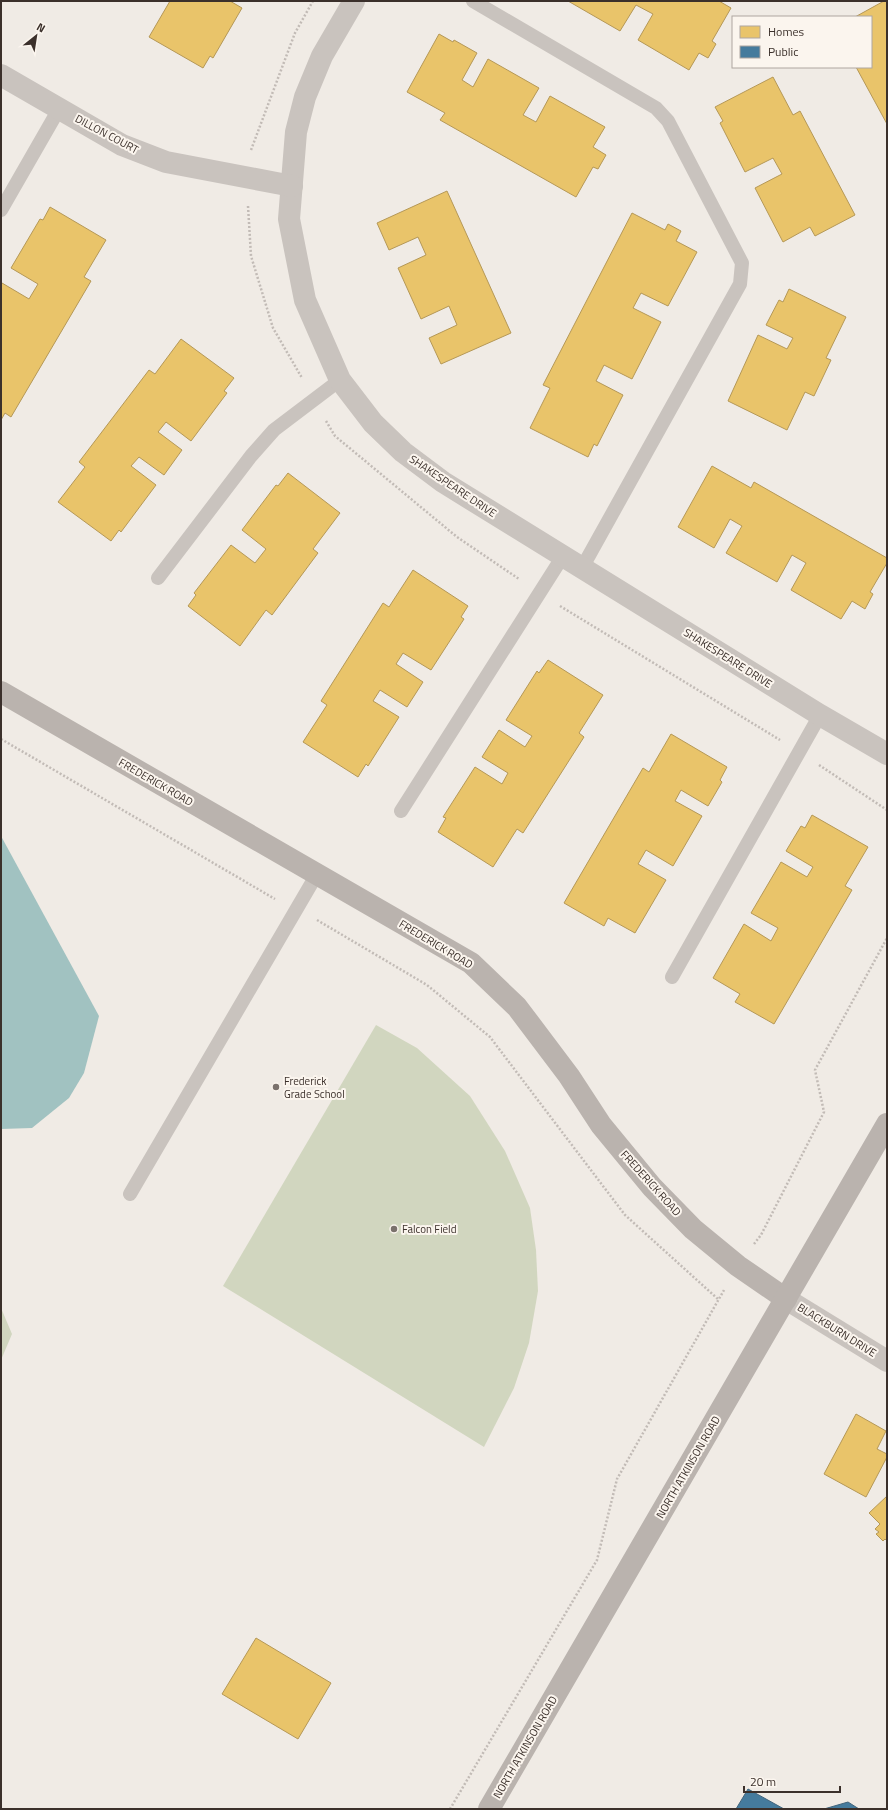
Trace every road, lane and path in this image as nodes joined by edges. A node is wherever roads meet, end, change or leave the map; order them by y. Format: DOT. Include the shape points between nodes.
graph roads {
  1 [pos="313,1"];
  2 [pos="354,1"];
  3 [pos="473,1"];
  4 [pos="1,75"];
  5 [pos="59,108"];
  6 [pos="246,177"];
  7 [pos="292,186"];
  8 [pos="1,210"];
  9 [pos="340,380"];
  10 [pos="314,400"];
  11 [pos="563,556"];
  12 [pos="582,568"];
  13 [pos="158,578"];
  14 [pos="540,593"];
  15 [pos="1,692"];
  16 [pos="820,715"];
  17 [pos="1,739"];
  18 [pos="800,752"];
  19 [pos="887,754"];
  20 [pos="887,810"];
  21 [pos="401,811"];
  22 [pos="317,874"];
  23 [pos="297,910"];
  24 [pos="887,938"];
  25 [pos="672,977"];
  26 [pos="887,1124"];
  27 [pos="130,1194"];
  28 [pos="738,1266"];
  29 [pos="786,1299"];
  30 [pos="719,1300"];
  31 [pos="887,1361"];
  32 [pos="450,1809"];
  33 [pos="489,1809"];
  1 -- 6 [label="path" via="295,33 250,154"];
  2 -- 7 [label="street, SHAKESPEARE DRIVE" via="322,56 306,97 296,132"];
  3 -- 12 [label="lane" via="656,108 668,121 742,263 740,284"];
  4 -- 5 [label="street, DILLON COURT"];
  5 -- 6 [label="street, DILLON COURT" via="122,145 166,162"];
  5 -- 8 [label="lane"];
  6 -- 7 [label="street, DILLON COURT"];
  6 -- 10 [label="path" via="251,256 273,328"];
  7 -- 9 [label="street, SHAKESPEARE DRIVE" via="289,219 305,300"];
  9 -- 10 [label="lane"];
  9 -- 11 [label="street, SHAKESPEARE DRIVE" via="373,423 403,452 442,482"];
  10 -- 13 [label="lane" via="274,430 251,456"];
  10 -- 14 [label="path" via="335,436 457,537"];
  11 -- 12 [label="street, SHAKESPEARE DRIVE"];
  11 -- 14 [label="lane"];
  12 -- 16 [label="street, SHAKESPEARE DRIVE"];
  14 -- 18 [label="path"];
  14 -- 21 [label="lane"];
  15 -- 22 [label="street, FREDERICK ROAD"];
  16 -- 18 [label="lane"];
  16 -- 19 [label="street, SHAKESPEARE DRIVE"];
  17 -- 23 [label="path"];
  18 -- 20 [label="path"];
  18 -- 25 [label="lane"];
  22 -- 23 [label="lane"];
  22 -- 28 [label="street, FREDERICK ROAD" via="471,963 517,1007 569,1076 601,1125 652,1187 693,1229"];
  23 -- 27 [label="lane"];
  23 -- 30 [label="path" via="427,985 490,1037 625,1215"];
  24 -- 28 [label="path" via="815,1070 824,1112 761,1235"];
  26 -- 29 [label="street, NORTH ATKINSON ROAD"];
  28 -- 29 [label="street, FREDERICK ROAD"];
  28 -- 30 [label="path"];
  29 -- 31 [label="street, BLACKBURN DRIVE"];
  29 -- 33 [label="street, NORTH ATKINSON ROAD"];
  30 -- 32 [label="path" via="617,1479 597,1560"];
}
